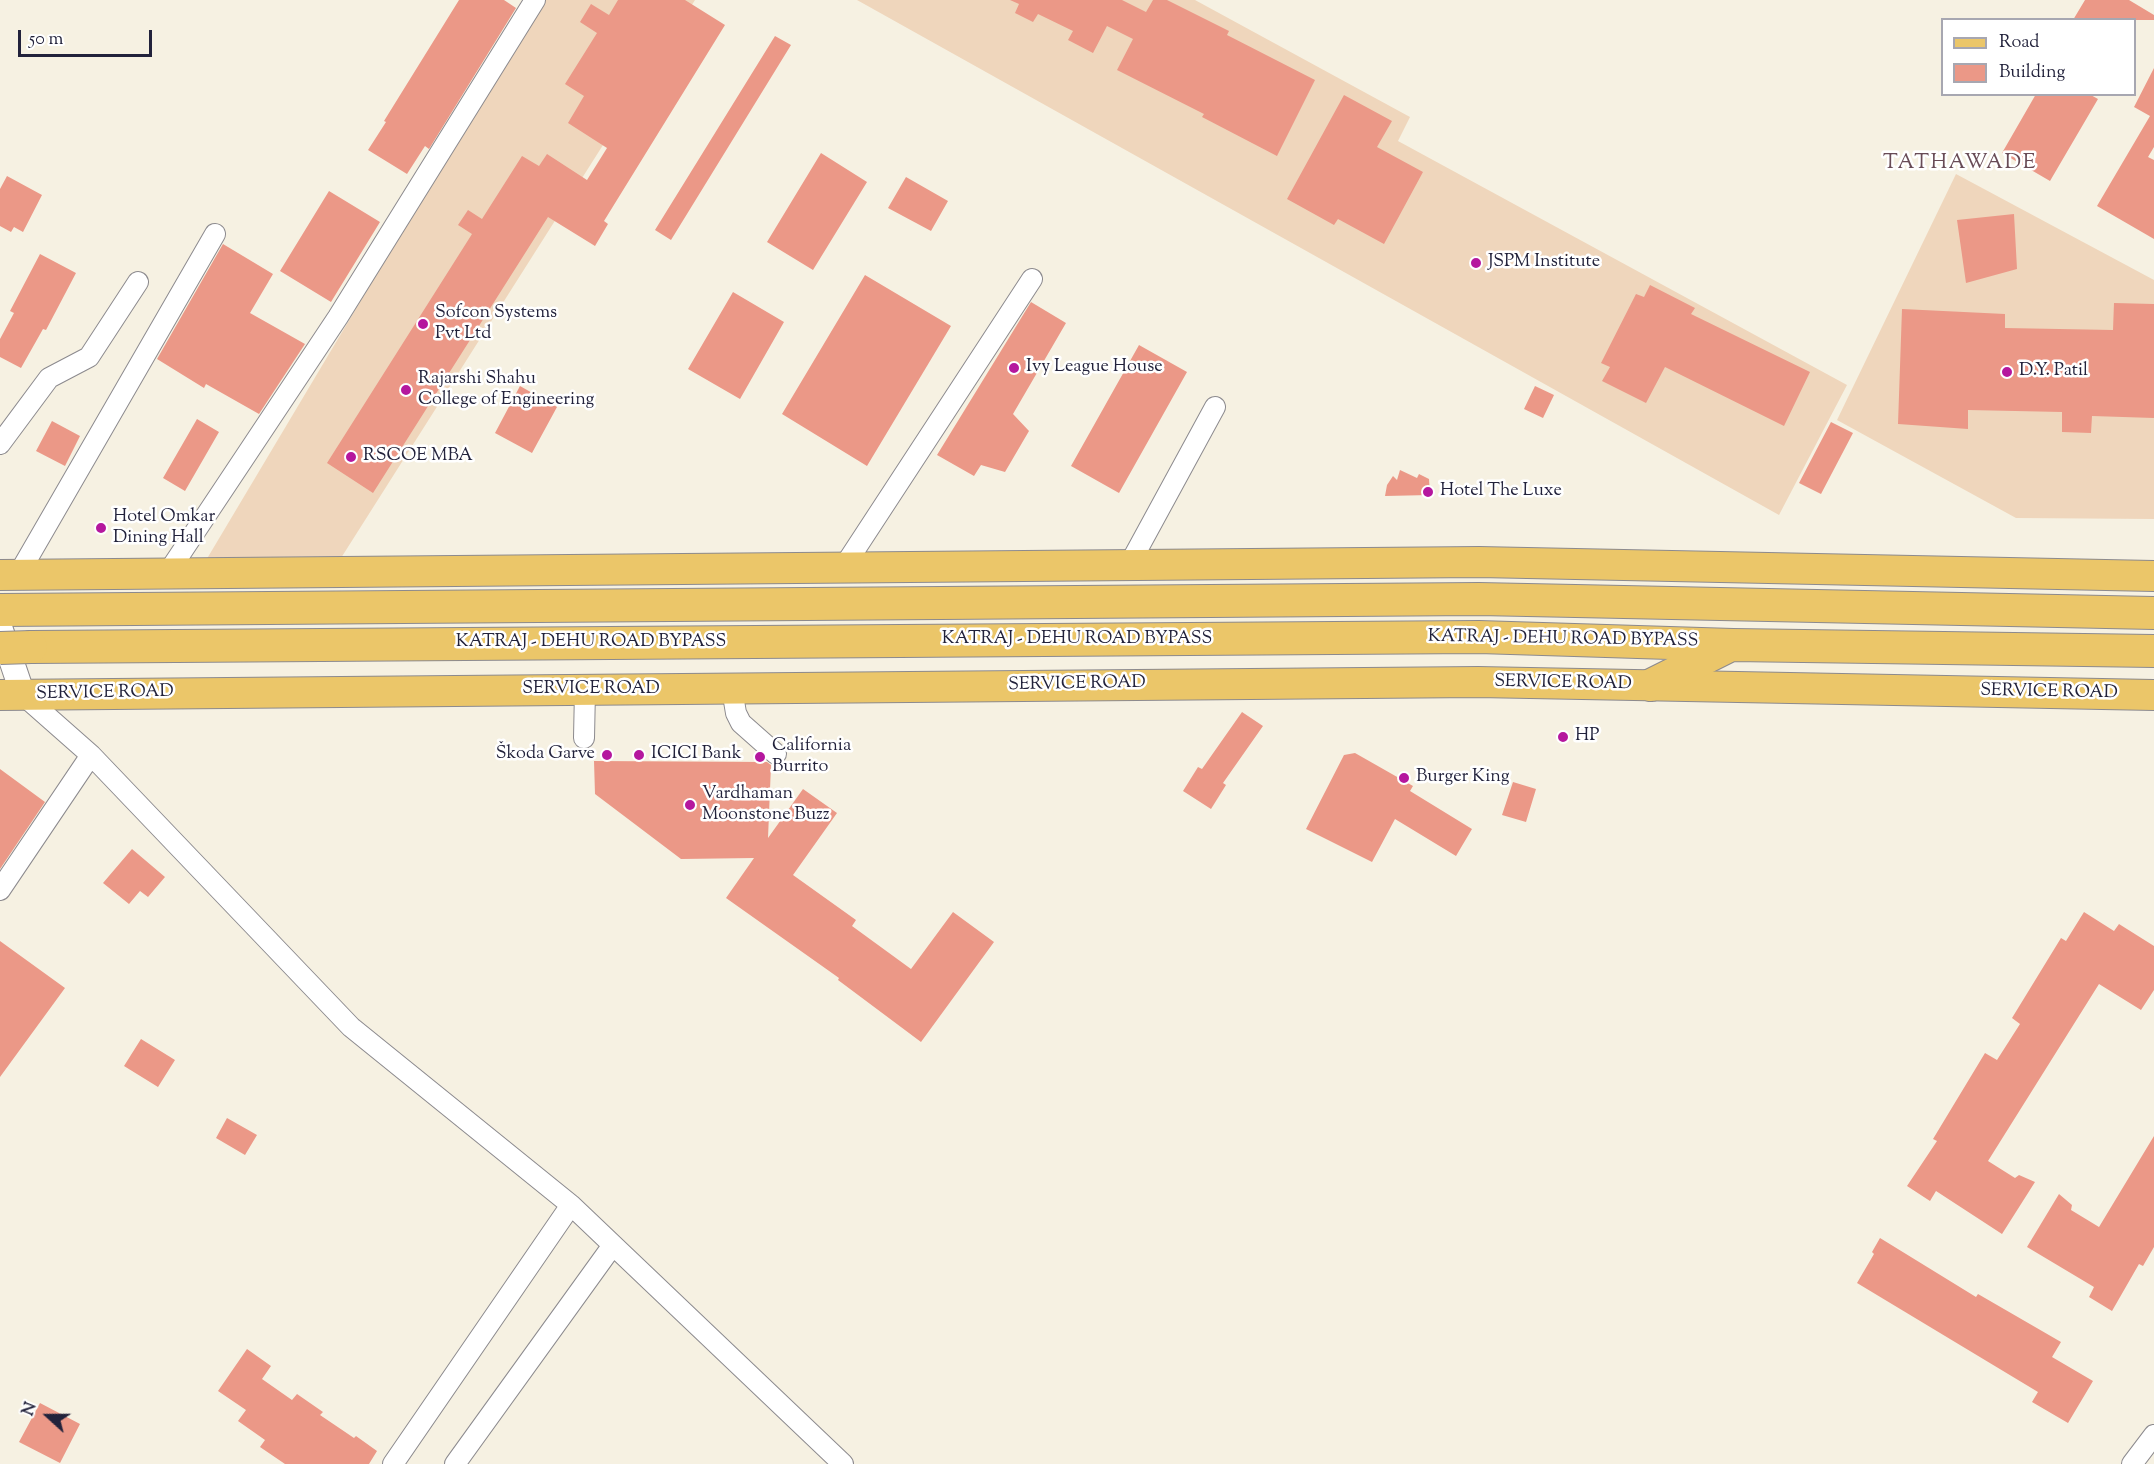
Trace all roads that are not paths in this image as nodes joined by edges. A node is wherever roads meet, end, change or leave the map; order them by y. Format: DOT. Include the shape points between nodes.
graph roads {
  1 [pos="535,0"];
  2 [pos="215,234"];
  3 [pos="1032,279"];
  4 [pos="138,282"];
  5 [pos="1215,407"];
  6 [pos="0,444"];
  7 [pos="1129,565"];
  8 [pos="843,568"];
  9 [pos="167,574"];
  10 [pos="9,575"];
  11 [pos="2154,576"];
  12 [pos="2154,613"];
  13 [pos="6,616"];
  14 [pos="1733,645"];
  15 [pos="0,648"];
  16 [pos="2154,651"];
  17 [pos="1651,686"];
  18 [pos="732,689"];
  19 [pos="585,690"];
  20 [pos="12,695"];
  21 [pos="2154,695"];
  22 [pos="584,738"];
  23 [pos="776,754"];
  24 [pos="91,755"];
  25 [pos="0,890"];
  26 [pos="571,1205"];
  27 [pos="614,1245"];
  28 [pos="2154,1435"];
  29 [pos="393,1464"];
  30 [pos="455,1464"];
  31 [pos="843,1464"];
  32 [pos="2132,1464"];
  1 -- 9 [label="street" via="338,317"];
  2 -- 10 [label="street"];
  3 -- 8 [label="street"];
  4 -- 6 [label="street" via="89,357 49,378"];
  5 -- 7 [label="street"];
  7 -- 8 [label="main road"];
  7 -- 11 [label="main road" via="1479,562"];
  8 -- 9 [label="main road"];
  9 -- 10 [label="main road"];
  12 -- 13 [label="highway, KATRAJ - DEHU ROAD BYPASS" via="1479,599"];
  13 -- 20 [label="street"];
  14 -- 15 [label="highway, KATRAJ - DEHU ROAD BYPASS, bridge" via="1479,636"];
  14 -- 16 [label="highway, KATRAJ - DEHU ROAD BYPASS"];
  14 -- 17 [label="highway"];
  17 -- 18 [label="main road, SERVICE ROAD" via="1467,682"];
  17 -- 21 [label="main road, SERVICE ROAD"];
  18 -- 19 [label="main road, SERVICE ROAD"];
  18 -- 23 [label="street" via="741,723"];
  19 -- 20 [label="main road, SERVICE ROAD"];
  19 -- 22 [label="street"];
  20 -- 24 [label="street"];
  24 -- 25 [label="street"];
  24 -- 26 [label="street" via="351,1027"];
  26 -- 27 [label="street"];
  26 -- 29 [label="street"];
  27 -- 30 [label="street"];
  27 -- 31 [label="street"];
  28 -- 32 [label="street"];
}
